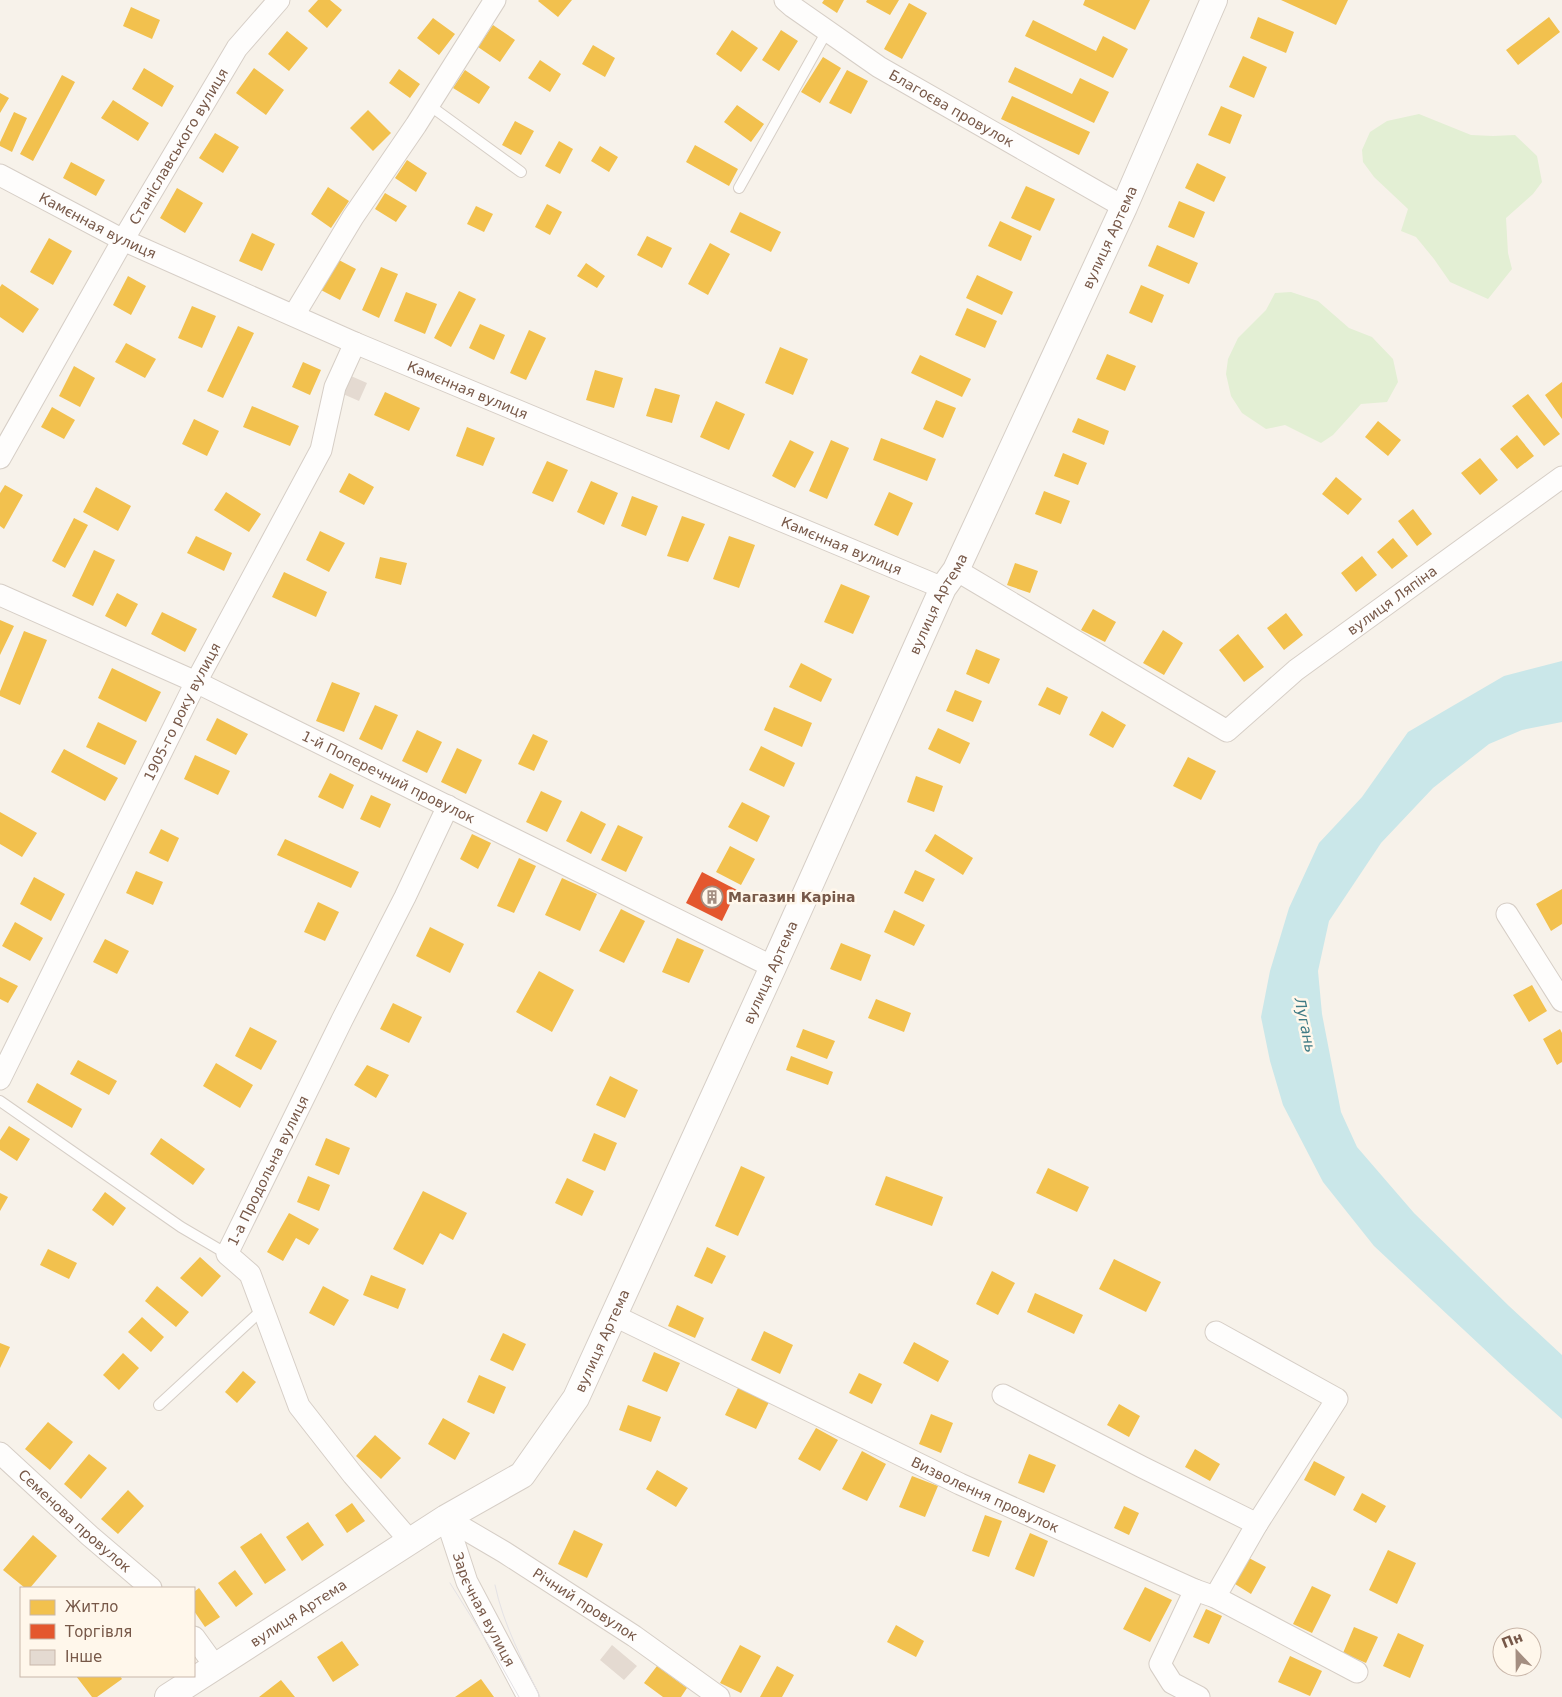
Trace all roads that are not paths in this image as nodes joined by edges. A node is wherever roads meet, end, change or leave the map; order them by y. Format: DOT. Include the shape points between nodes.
graph roads {
  1 [pos="279,0"];
  2 [pos="495,0"];
  3 [pos="785,0"];
  4 [pos="1214,0"];
  5 [pos="827,31"];
  6 [pos="429,105"];
  7 [pos="521,172"];
  8 [pos="0,174"];
  9 [pos="739,188"];
  10 [pos="1124,207"];
  11 [pos="123,240"];
  12 [pos="294,316"];
  13 [pos="355,342"];
  14 [pos="0,458"];
  15 [pos="1562,477"];
  16 [pos="955,578"];
  17 [pos="0,596"];
  18 [pos="196,682"];
  19 [pos="1227,731"];
  20 [pos="448,806"];
  21 [pos="1507,914"];
  22 [pos="773,967"];
  23 [pos="1562,1001"];
  24 [pos="0,1079"];
  25 [pos="0,1101"];
  26 [pos="227,1254"];
  27 [pos="264,1308"];
  28 [pos="615,1316"];
  29 [pos="1216,1332"];
  30 [pos="1003,1395"];
  31 [pos="160,1405"];
  32 [pos="0,1453"];
  33 [pos="446,1518"];
  34 [pos="1257,1524"];
  35 [pos="410,1541"];
  36 [pos="151,1587"];
  37 [pos="1205,1593"];
  38 [pos="195,1638"];
  39 [pos="215,1666"];
  40 [pos="1357,1672"];
  41 [pos="168,1697"];
  42 [pos="528,1697"];
  43 [pos="719,1697"];
  44 [pos="1199,1697"];
  1 -- 11 [label="street, Станіславського вулиця" via="237,48"];
  2 -- 6 [label="street"];
  3 -- 5 [label="street, Благоєва провулок"];
  4 -- 10 [label="street, вулиця Артема"];
  5 -- 9 [label="lane"];
  5 -- 10 [label="street, Благоєва провулок" via="878,68"];
  6 -- 7 [label="lane"];
  6 -- 12 [label="street" via="353,217"];
  8 -- 11 [label="street, Камєнная вулиця"];
  10 -- 16 [label="street, вулиця Артема"];
  11 -- 12 [label="street, Камєнная вулиця"];
  11 -- 14 [label="street, Станіславського вулиця"];
  12 -- 13 [label="street, Камєнная вулиця"];
  13 -- 16 [label="street, Камєнная вулиця"];
  13 -- 18 [label="street, 1905-го року вулиця" via="335,387 321,450"];
  15 -- 19 [label="street, вулиця Ляпіна" via="1296,670"];
  16 -- 19 [label="street, Камєнная вулиця"];
  16 -- 22 [label="street, вулиця Артема"];
  17 -- 18 [label="street, 1-й Поперечний провулок"];
  18 -- 20 [label="street, 1-й Поперечний провулок"];
  18 -- 24 [label="street, 1905-го року вулиця"];
  20 -- 22 [label="street, 1-й Поперечний провулок"];
  20 -- 26 [label="street, 1-а Продольна вулиця"];
  21 -- 23 [label="street"];
  22 -- 28 [label="street, вулиця Артема"];
  25 -- 26 [label="lane" via="181,1227"];
  26 -- 27 [label="street, 1-а Продольна вулиця" via="250,1274"];
  27 -- 31 [label="lane"];
  27 -- 35 [label="street, 1-а Продольна вулиця" via="299,1406"];
  28 -- 33 [label="street, вулиця Артема" via="576,1398 522,1475"];
  28 -- 37 [label="street, Визволення провулок" via="960,1484"];
  29 -- 34 [label="street" via="1337,1398"];
  30 -- 34 [label="street"];
  32 -- 36 [label="street, Семенова провулок"];
  33 -- 35 [label="street, вулиця Артема"];
  33 -- 42 [label="street, Зарєчная вулиця" via="467,1582"];
  33 -- 43 [label="street, Річний провулок" via="634,1636"];
  34 -- 37 [label="street"];
  35 -- 39 [label="street, вулиця Артема"];
  37 -- 40 [label="street, Визволення провулок"];
  37 -- 44 [label="street" via="1160,1664 1172,1683"];
  38 -- 39 [label="street"];
  39 -- 41 [label="street, вулиця Артема"];
}
